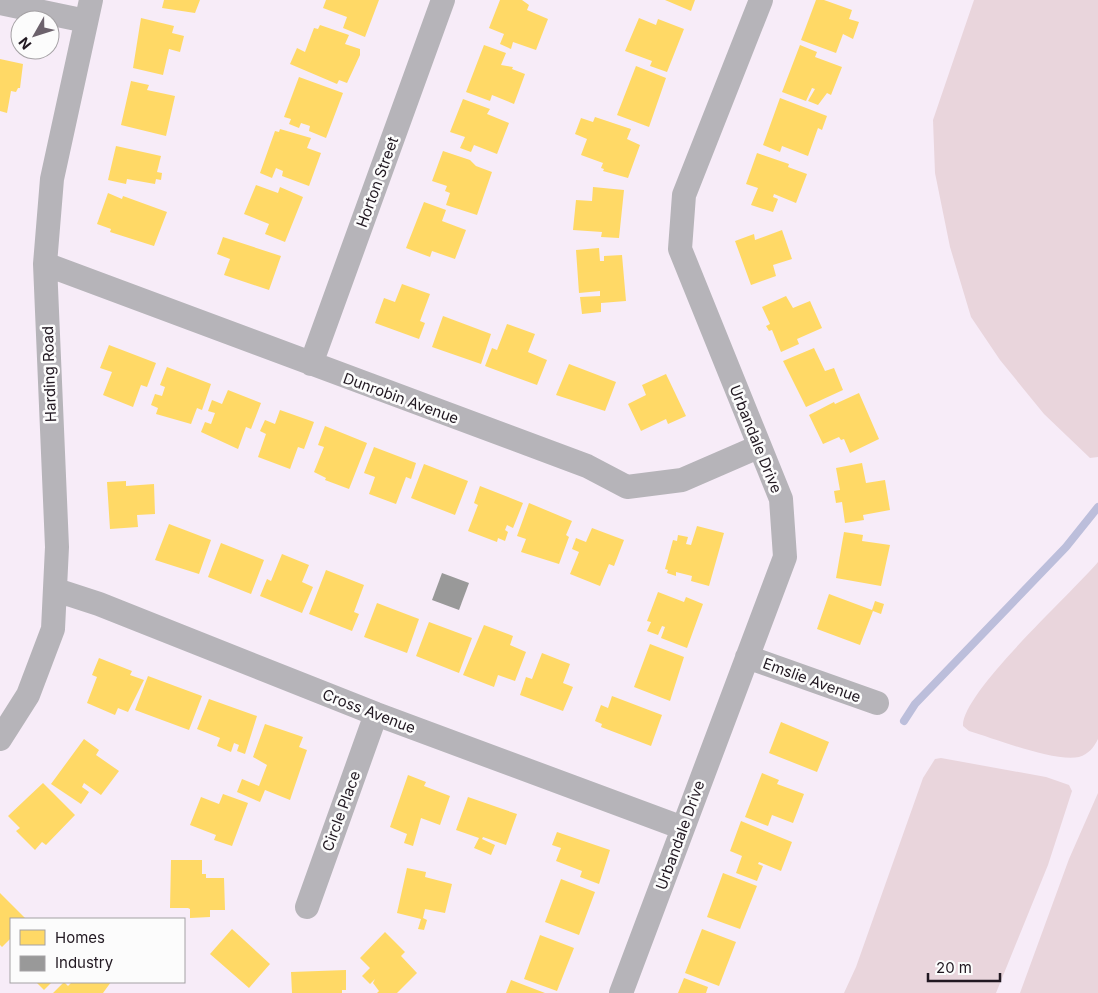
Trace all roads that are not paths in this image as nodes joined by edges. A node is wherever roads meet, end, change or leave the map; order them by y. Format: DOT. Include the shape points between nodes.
graph roads {
  1 [pos="443,0"];
  2 [pos="761,0"];
  3 [pos="0,3"];
  4 [pos="88,11"];
  5 [pos="45,264"];
  6 [pos="311,364"];
  7 [pos="758,448"];
  8 [pos="56,590"];
  9 [pos="747,657"];
  10 [pos="877,703"];
  11 [pos="376,714"];
  12 [pos="0,740"];
  13 [pos="683,828"];
  14 [pos="307,908"];
  15 [pos="621,993"];
  1 -- 6 [label="street, Horton Street"];
  2 -- 7 [label="street, Urbandale Drive" via="684,194 680,249"];
  3 -- 4 [label="street"];
  4 -- 5 [label="street, Harding Road" via="52,178"];
  5 -- 6 [label="street, Dunrobin Avenue"];
  5 -- 8 [label="street, Harding Road"];
  6 -- 7 [label="street, Dunrobin Avenue" via="587,466 627,487 682,480"];
  7 -- 9 [label="street, Urbandale Drive" via="781,499 785,557"];
  8 -- 11 [label="street, Cross Avenue"];
  8 -- 12 [label="street, Harding Road" via="53,629 41,662 28,695"];
  9 -- 10 [label="street, Emslie Avenue"];
  9 -- 13 [label="street, Urbandale Drive"];
  11 -- 13 [label="street, Cross Avenue"];
  11 -- 14 [label="street, Circle Place"];
  13 -- 15 [label="street, Urbandale Drive"];
}
